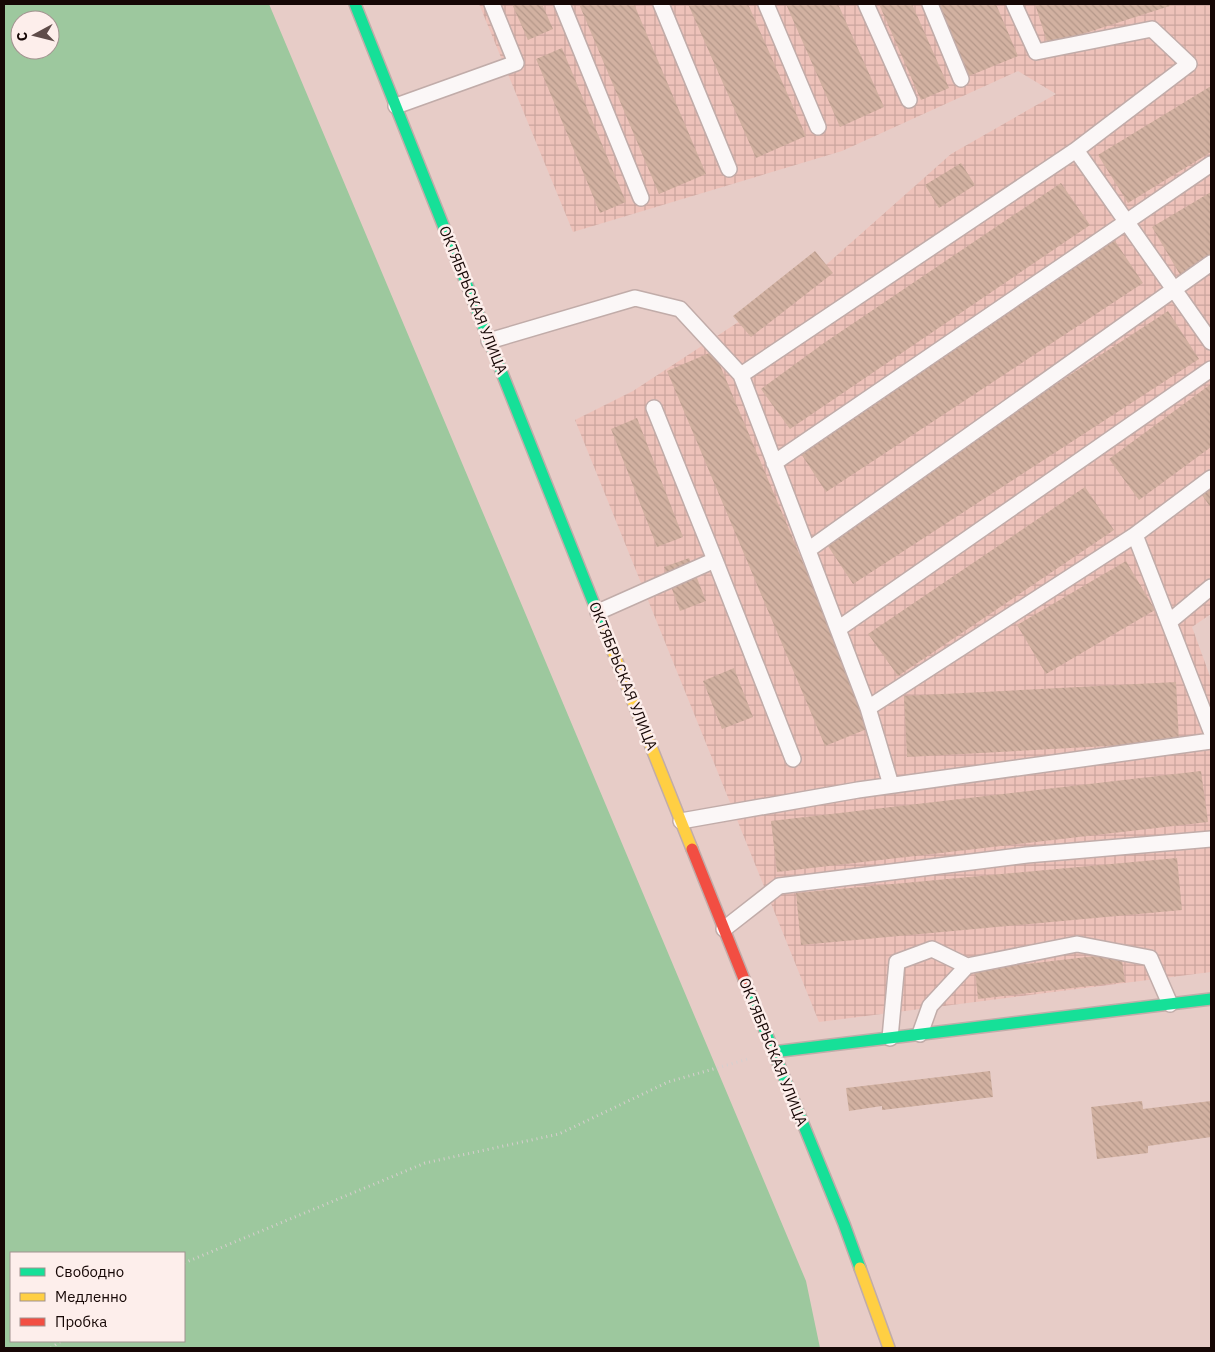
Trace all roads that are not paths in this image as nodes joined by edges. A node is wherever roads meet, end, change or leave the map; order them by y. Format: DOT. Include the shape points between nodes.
graph roads {
  1 [pos="355,4"];
  2 [pos="492,4"];
  3 [pos="562,4"];
  4 [pos="660,4"];
  5 [pos="766,4"];
  6 [pos="866,4"];
  7 [pos="930,4"];
  8 [pos="1014,4"];
  9 [pos="961,79"];
  10 [pos="909,100"];
  11 [pos="396,106"];
  12 [pos="818,127"];
  13 [pos="1076,150"];
  14 [pos="1211,164"];
  15 [pos="729,169"];
  16 [pos="641,198"];
  17 [pos="1126,222"];
  18 [pos="1211,263"];
  19 [pos="1174,289"];
  20 [pos="489,341"];
  21 [pos="1211,342"];
  22 [pos="1211,369"];
  23 [pos="740,376"];
  24 [pos="654,408"];
  25 [pos="774,463"];
  26 [pos="1211,478"];
  27 [pos="1134,535"];
  28 [pos="808,550"];
  29 [pos="715,560"];
  30 [pos="1211,587"];
  31 [pos="598,612"];
  32 [pos="1169,622"];
  33 [pos="838,630"];
  34 [pos="868,708"];
  35 [pos="1211,731"];
  36 [pos="1211,741"];
  37 [pos="793,759"];
  38 [pos="891,785"];
  39 [pos="681,822"];
  40 [pos="1211,839"];
  41 [pos="724,929"];
  42 [pos="967,966"];
  43 [pos="1211,1000"];
  44 [pos="1170,1004"];
  45 [pos="920,1034"];
  46 [pos="890,1038"];
  47 [pos="772,1052"];
  48 [pos="889,1348"];
  1 -- 11 [label="main road, ОКТЯБРЬСКАЯ УЛИЦА"];
  2 -- 11 [label="lane" via="516,63"];
  3 -- 16 [label="lane"];
  4 -- 15 [label="lane"];
  5 -- 12 [label="lane"];
  6 -- 10 [label="lane"];
  7 -- 9 [label="lane"];
  8 -- 13 [label="lane" via="1036,52 1152,29 1189,64"];
  11 -- 20 [label="main road, ОКТЯБРЬСКАЯ УЛИЦА"];
  13 -- 17 [label="lane"];
  13 -- 23 [label="lane"];
  14 -- 17 [label="lane"];
  17 -- 19 [label="lane"];
  17 -- 25 [label="lane"];
  18 -- 19 [label="lane"];
  19 -- 21 [label="lane"];
  19 -- 28 [label="lane"];
  20 -- 23 [label="lane" via="635,298 680,309"];
  20 -- 31 [label="main road, ОКТЯБРЬСКАЯ УЛИЦА"];
  22 -- 33 [label="lane"];
  23 -- 25 [label="lane"];
  24 -- 29 [label="lane"];
  25 -- 28 [label="lane"];
  26 -- 27 [label="lane"];
  27 -- 32 [label="lane"];
  27 -- 34 [label="lane"];
  28 -- 33 [label="lane"];
  29 -- 31 [label="lane"];
  29 -- 37 [label="lane"];
  30 -- 32 [label="lane"];
  31 -- 39 [label="main road, ОКТЯБРЬСКАЯ УЛИЦА"];
  32 -- 35 [label="lane"];
  33 -- 34 [label="lane"];
  34 -- 38 [label="lane"];
  36 -- 38 [label="lane"];
  38 -- 39 [label="lane"];
  39 -- 41 [label="main road, ОКТЯБРЬСКАЯ УЛИЦА"];
  40 -- 41 [label="lane" via="1027,855 779,886"];
  41 -- 47 [label="main road, ОКТЯБРЬСКАЯ УЛИЦА"];
  42 -- 44 [label="lane" via="1077,944 1150,958"];
  42 -- 45 [label="lane" via="930,1006"];
  42 -- 46 [label="lane" via="932,949 897,962"];
  43 -- 44 [label="main road"];
  44 -- 45 [label="main road"];
  45 -- 46 [label="main road"];
  46 -- 47 [label="main road"];
  47 -- 48 [label="main road, ОКТЯБРЬСКАЯ УЛИЦА" via="844,1224"];
}
